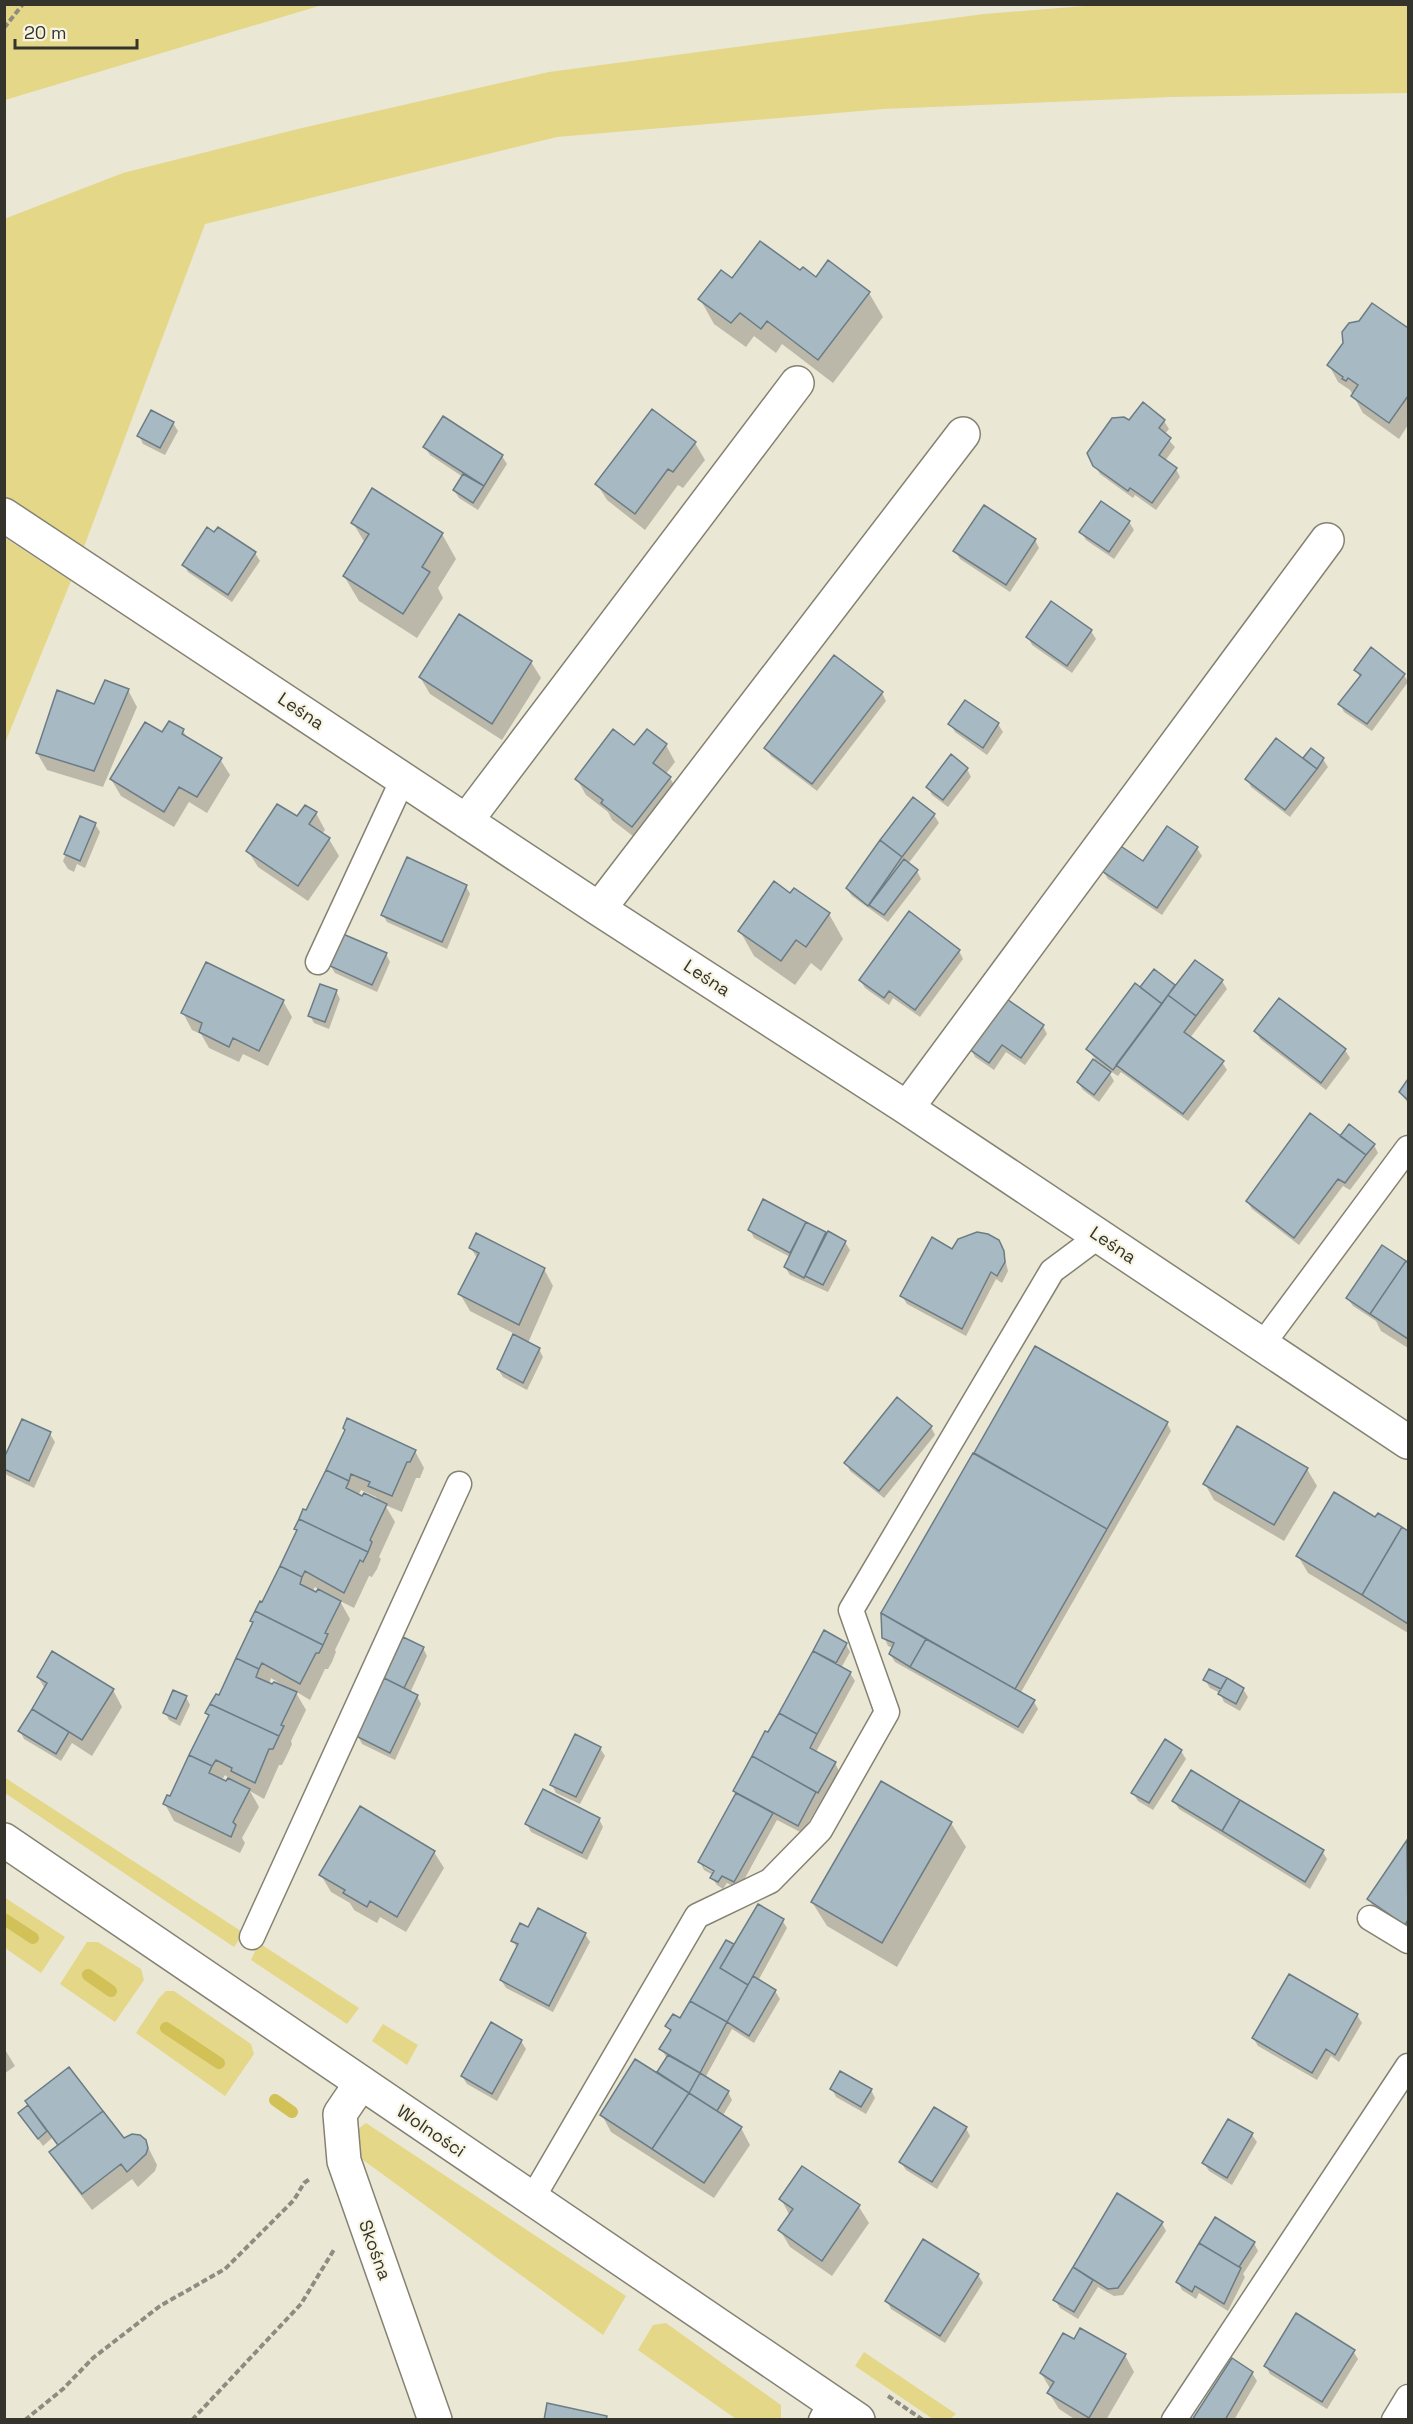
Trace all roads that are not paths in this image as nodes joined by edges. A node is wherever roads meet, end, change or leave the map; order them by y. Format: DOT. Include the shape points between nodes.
graph roads {
  1 [pos="797,383"];
  2 [pos="963,434"];
  3 [pos="4,515"];
  4 [pos="1328,540"];
  5 [pos="403,779"];
  6 [pos="466,821"];
  7 [pos="599,909"];
  8 [pos="318,962"];
  9 [pos="907,1108"];
  10 [pos="1408,1148"];
  11 [pos="1099,1236"];
  12 [pos="1262,1345"];
  13 [pos="1408,1442"];
  14 [pos="459,1484"];
  15 [pos="4,1840"];
  16 [pos="1370,1918"];
  17 [pos="252,1938"];
  18 [pos="1408,1941"];
  19 [pos="1408,2067"];
  20 [pos="361,2083"];
  21 [pos="532,2199"];
  22 [pos="1408,2397"];
  23 [pos="826,2410"];
  24 [pos="435,2420"];
  25 [pos="858,2420"];
  26 [pos="1174,2420"];
  27 [pos="1394,2420"];
  1 -- 6 [label="street"];
  2 -- 7 [label="street"];
  3 -- 5 [label="street, Leśna"];
  4 -- 9 [label="street"];
  5 -- 6 [label="street, Leśna"];
  5 -- 8 [label="lane"];
  6 -- 7 [label="street, Leśna"];
  7 -- 9 [label="street, Leśna"];
  9 -- 11 [label="street, Leśna"];
  10 -- 12 [label="lane"];
  11 -- 12 [label="street, Leśna"];
  11 -- 21 [label="lane" via="1052,1271 851,1610 886,1712 820,1830 770,1881 697,1916"];
  12 -- 13 [label="street, Leśna"];
  14 -- 17 [label="lane"];
  15 -- 20 [label="street, Wolności"];
  16 -- 18 [label="lane"];
  19 -- 26 [label="lane"];
  20 -- 21 [label="street, Wolności"];
  20 -- 24 [label="street, Skośna" via="340,2114 344,2161"];
  21 -- 23 [label="street, Wolności"];
  22 -- 27 [label="lane"];
  23 -- 25 [label="street, Wolności"];
}
